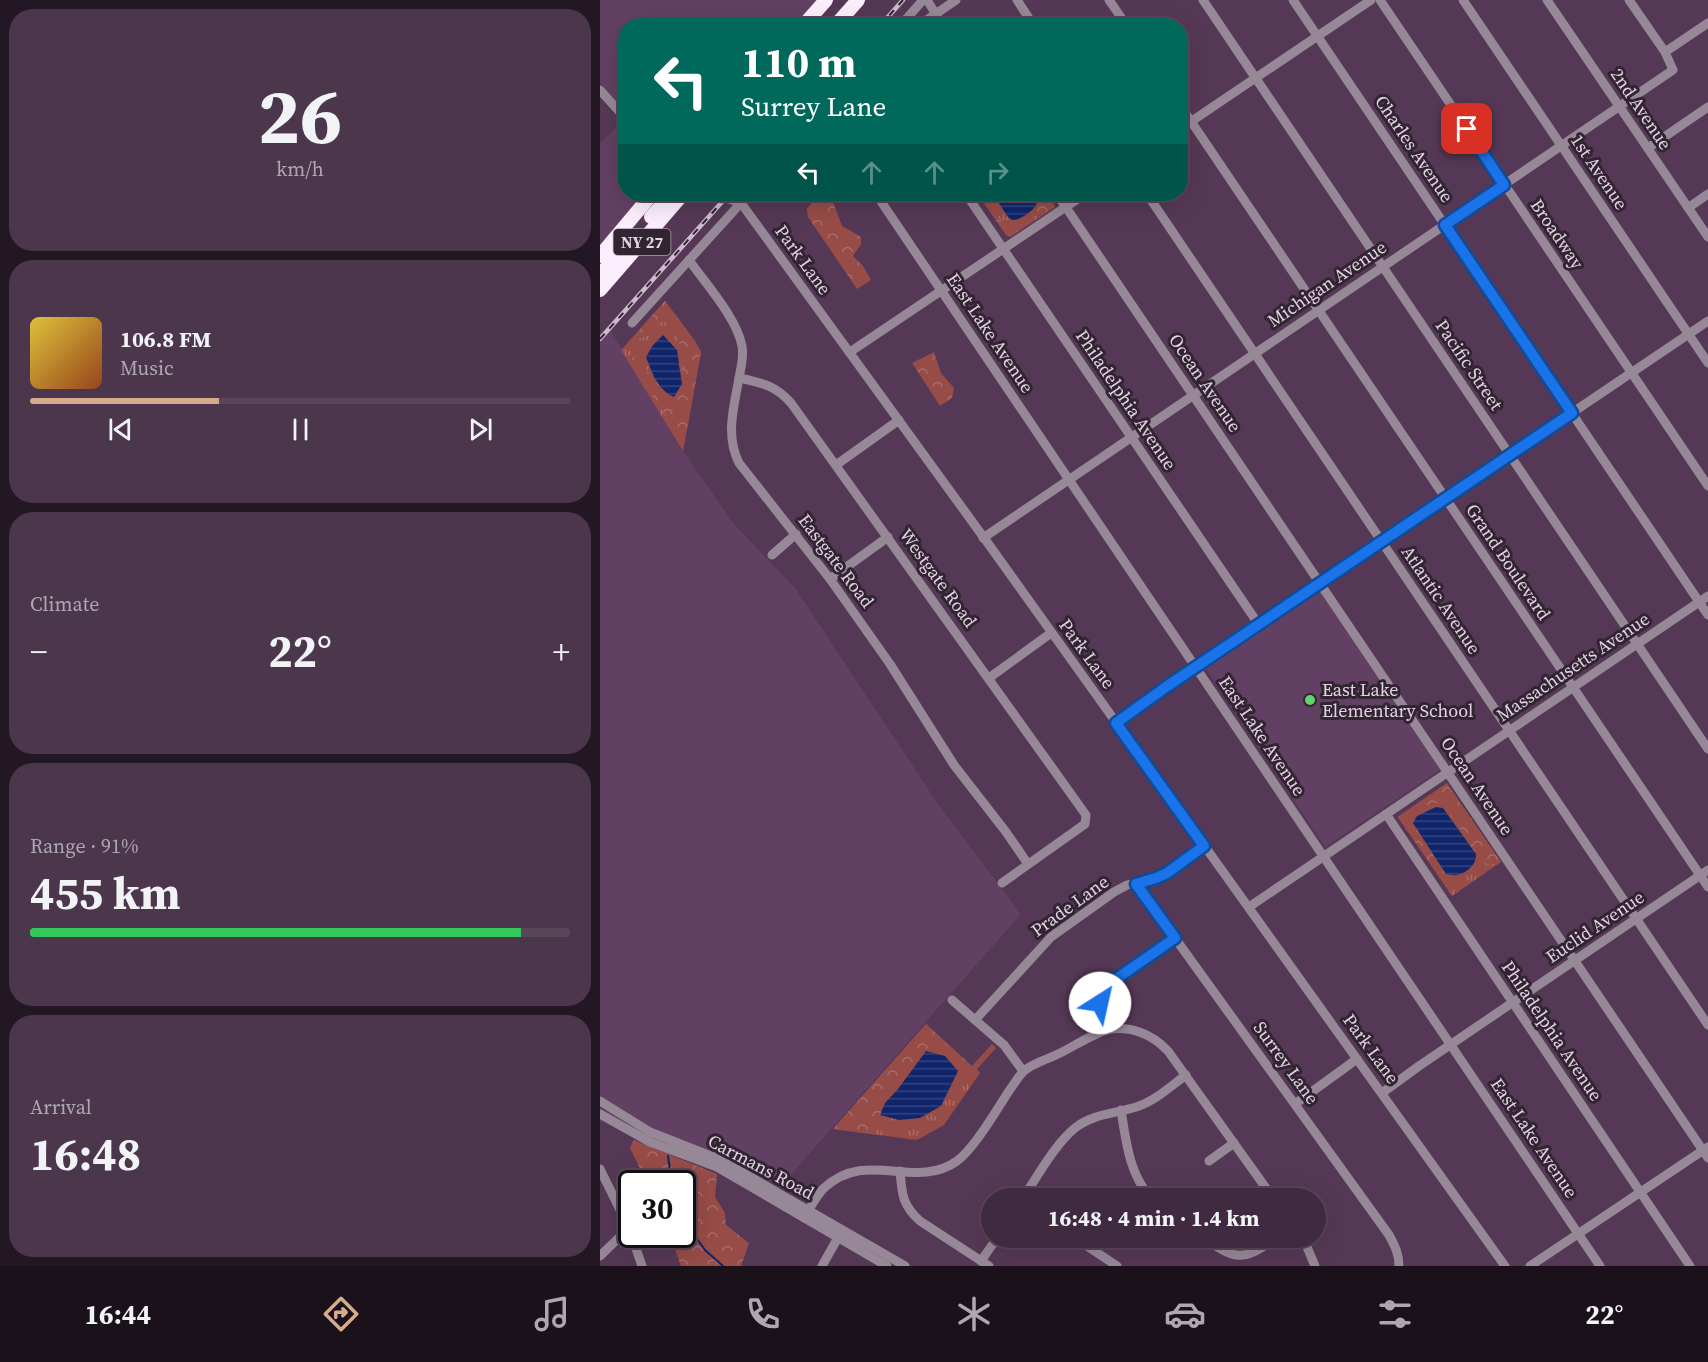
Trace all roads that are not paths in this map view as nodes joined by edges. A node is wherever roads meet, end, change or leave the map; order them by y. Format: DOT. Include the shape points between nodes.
graph roads {
  1 [pos="826,0"];
  2 [pos="846,0"];
  3 [pos="858,0"];
  4 [pos="925,0"];
  5 [pos="956,0"];
  6 [pos="1017,0"];
  7 [pos="1109,0"];
  8 [pos="1203,0"];
  9 [pos="1293,0"];
  10 [pos="1371,0"];
  11 [pos="1380,0"];
  12 [pos="1463,0"];
  13 [pos="1548,0"];
  14 [pos="1629,0"];
  15 [pos="935,14"];
  16 [pos="810,18"];
  17 [pos="831,18"];
  18 [pos="842,18"];
  19 [pos="908,18"];
  20 [pos="929,18"];
  21 [pos="938,18"];
  22 [pos="1029,18"];
  23 [pos="1121,18"];
  24 [pos="1708,23"];
  25 [pos="1317,36"];
  26 [pos="1665,52"];
  27 [pos="1255,78"];
  28 [pos="600,92"];
  29 [pos="1619,106"];
  30 [pos="1708,107"];
  31 [pos="618,111"];
  32 [pos="1188,117"];
  33 [pos="1191,122"];
  34 [pos="1188,124"];
  35 [pos="1561,146"];
  36 [pos="1648,148"];
  37 [pos="1504,185"];
  38 [pos="1708,194"];
  39 [pos="646,201"];
  40 [pos="663,201"];
  41 [pos="677,201"];
  42 [pos="735,201"];
  43 [pos="881,201"];
  44 [pos="971,201"];
  45 [pos="1062,201"];
  46 [pos="1074,201"];
  47 [pos="1152,201"];
  48 [pos="741,203"];
  49 [pos="1066,206"];
  50 [pos="1688,208"];
  51 [pos="1445,225"];
  52 [pos="1708,237"];
  53 [pos="1003,248"];
  54 [pos="600,256"];
  55 [pos="689,260"];
  56 [pos="1382,267"];
  57 [pos="600,275"];
  58 [pos="600,290"];
  59 [pos="942,290"];
  60 [pos="1318,310"];
  61 [pos="1708,321"];
  62 [pos="632,323"];
  63 [pos="1689,334"];
  64 [pos="850,352"];
  65 [pos="1255,353"];
  66 [pos="1708,363"];
  67 [pos="1632,373"];
  68 [pos="740,378"];
  69 [pos="1193,395"];
  70 [pos="1572,413"];
  71 [pos="899,420"];
  72 [pos="1131,436"];
  73 [pos="1510,455"];
  74 [pos="836,465"];
  75 [pos="1069,478"];
  76 [pos="1708,486"];
  77 [pos="1446,499"];
  78 [pos="796,534"];
  79 [pos="888,537"];
  80 [pos="983,538"];
  81 [pos="1382,542"];
  82 [pos="772,555"];
  83 [pos="830,579"];
  84 [pos="1321,584"];
  85 [pos="1708,596"];
  86 [pos="1699,602"];
  87 [pos="1708,615"];
  88 [pos="1259,626"];
  89 [pos="1052,633"];
  90 [pos="1637,644"];
  91 [pos="1196,667"];
  92 [pos="989,678"];
  93 [pos="1573,687"];
  94 [pos="1116,723"];
  95 [pos="1510,730"];
  96 [pos="1708,749"];
  97 [pos="1448,772"];
  98 [pos="1386,814"];
  99 [pos="1204,846"];
  100 [pos="1324,856"];
  101 [pos="1028,864"];
  102 [pos="1704,873"];
  103 [pos="1002,883"];
  104 [pos="1136,884"];
  105 [pos="1708,887"];
  106 [pos="1249,907"];
  107 [pos="1636,919"];
  108 [pos="1175,938"];
  109 [pos="1575,961"];
  110 [pos="952,1000"];
  111 [pos="1513,1002"];
  112 [pos="975,1020"];
  113 [pos="1708,1024"];
  114 [pos="1106,1030"];
  115 [pos="1450,1044"];
  116 [pos="1357,1059"];
  117 [pos="1023,1071"];
  118 [pos="1186,1076"];
  119 [pos="1382,1092"];
  120 [pos="1295,1104"];
  121 [pos="601,1108"];
  122 [pos="1121,1110"];
  123 [pos="1234,1143"];
  124 [pos="1706,1152"];
  125 [pos="1209,1161"];
  126 [pos="600,1169"];
  127 [pos="900,1171"];
  128 [pos="1031,1188"];
  129 [pos="1143,1188"];
  130 [pos="1267,1188"];
  131 [pos="1640,1192"];
  132 [pos="618,1206"];
  133 [pos="806,1214"];
  134 [pos="1578,1233"];
  135 [pos="840,1234"];
  136 [pos="618,1239"];
  137 [pos="636,1248"];
  138 [pos="992,1248"];
  139 [pos="1090,1248"];
  140 [pos="1219,1248"];
  141 [pos="1262,1248"];
  142 [pos="1307,1248"];
  143 [pos="600,1256"];
  144 [pos="985,1263"];
  145 [pos="642,1266"];
  146 [pos="822,1266"];
  147 [pos="887,1266"];
  148 [pos="905,1266"];
  149 [pos="1117,1266"];
  150 [pos="1315,1266"];
  151 [pos="1399,1266"];
  152 [pos="1505,1266"];
  153 [pos="1530,1266"];
  154 [pos="1600,1266"];
  155 [pos="1690,1266"];
  1 -- 16 [label="highway"];
  2 -- 17 [label="highway"];
  3 -- 18 [label="highway"];
  4 -- 15 [label="street"];
  4 -- 19 [label="street"];
  5 -- 15 [label="street"];
  6 -- 22 [label="street"];
  7 -- 23 [label="street"];
  8 -- 27 [label="street, Pacific Street"];
  9 -- 25 [label="street, Charles Avenue"];
  10 -- 25 [label="street"];
  11 -- 37 [label="street, Broadway"];
  12 -- 35 [label="street, 1st Avenue"];
  13 -- 29 [label="street, 2nd Avenue"];
  14 -- 26 [label="street"];
  15 -- 20 [label="street"];
  15 -- 21 [label="street"];
  24 -- 26 [label="street"];
  25 -- 27 [label="street"];
  25 -- 51 [label="street, Charles Avenue"];
  26 -- 29 [label="street, Michigan Avenue" via="1673,70"];
  27 -- 33 [label="street"];
  27 -- 56 [label="street, Pacific Street"];
  28 -- 31 [label="street"];
  29 -- 35 [label="street, Michigan Avenue"];
  29 -- 36 [label="street, 2nd Avenue"];
  30 -- 36 [label="street"];
  32 -- 33 [label="street, Grand Boulevard"];
  33 -- 34 [label="street"];
  33 -- 60 [label="street, Grand Boulevard"];
  35 -- 37 [label="street, Michigan Avenue"];
  35 -- 63 [label="street, 1st Avenue"];
  36 -- 50 [label="street, 2nd Avenue"];
  37 -- 51 [label="street, Michigan Avenue"];
  37 -- 67 [label="street, Broadway"];
  38 -- 50 [label="street"];
  39 -- 54 [label="highway, NY 27"];
  40 -- 57 [label="highway"];
  41 -- 58 [label="highway, NY 27"];
  42 -- 48 [label="street"];
  43 -- 59 [label="street, East Lake Avenue"];
  44 -- 53 [label="street, Philadelphia Avenue"];
  45 -- 49 [label="street, Ocean Avenue"];
  46 -- 49 [label="street"];
  47 -- 65 [label="street, Atlantic Avenue"];
  48 -- 55 [label="street"];
  48 -- 64 [label="street, Park Lane"];
  49 -- 53 [label="street"];
  49 -- 69 [label="street, Ocean Avenue"];
  50 -- 52 [label="street, 2nd Avenue"];
  51 -- 56 [label="street, Michigan Avenue"];
  51 -- 70 [label="street, Charles Avenue"];
  53 -- 59 [label="street"];
  53 -- 72 [label="street, Philadelphia Avenue"];
  55 -- 62 [label="street"];
  55 -- 68 [label="street, Eastgate Road" via="739,333"];
  56 -- 60 [label="street, Michigan Avenue"];
  56 -- 73 [label="street, Pacific Street"];
  59 -- 64 [label="street"];
  59 -- 75 [label="street, East Lake Avenue"];
  60 -- 65 [label="street, Michigan Avenue"];
  60 -- 77 [label="street, Grand Boulevard"];
  61 -- 63 [label="street"];
  63 -- 66 [label="street, 1st Avenue"];
  63 -- 67 [label="street"];
  64 -- 71 [label="street, Park Lane"];
  65 -- 69 [label="street, Michigan Avenue"];
  65 -- 81 [label="street, Atlantic Avenue"];
  67 -- 70 [label="street"];
  67 -- 76 [label="street, Broadway"];
  68 -- 74 [label="street, Westgate Road" via="783,393"];
  68 -- 78 [label="street, Eastgate Road" via="730,426 735,455"];
  69 -- 72 [label="street, Michigan Avenue"];
  69 -- 84 [label="street, Ocean Avenue"];
  70 -- 73 [label="street"];
  70 -- 86 [label="street, Charles Avenue"];
  71 -- 74 [label="street"];
  71 -- 80 [label="street, Park Lane"];
  72 -- 75 [label="street, Michigan Avenue"];
  72 -- 88 [label="street, Philadelphia Avenue"];
  73 -- 77 [label="street"];
  73 -- 90 [label="street, Pacific Street"];
  74 -- 79 [label="street, Westgate Road"];
  75 -- 80 [label="street, Michigan Avenue"];
  75 -- 91 [label="street, East Lake Avenue"];
  77 -- 81 [label="street"];
  77 -- 93 [label="street, Grand Boulevard"];
  78 -- 82 [label="street"];
  78 -- 83 [label="street, Eastgate Road"];
  79 -- 83 [label="street"];
  79 -- 92 [label="street, Westgate Road"];
  80 -- 89 [label="street, Park Lane"];
  81 -- 84 [label="street"];
  81 -- 95 [label="street, Atlantic Avenue"];
  83 -- 101 [label="street, Eastgate Road" via="954,765"];
  84 -- 88 [label="street"];
  84 -- 97 [label="street, Ocean Avenue"];
  85 -- 86 [label="street, Massachusetts Avenue"];
  86 -- 87 [label="street, Charles Avenue"];
  86 -- 90 [label="street, Massachusetts Avenue"];
  88 -- 91 [label="street"];
  89 -- 92 [label="street"];
  89 -- 94 [label="street, Park Lane"];
  90 -- 93 [label="street, Massachusetts Avenue"];
  90 -- 96 [label="street, Pacific Street"];
  91 -- 94 [label="street"];
  91 -- 100 [label="street, East Lake Avenue"];
  92 -- 101 [label="street, Westgate Road" via="1086,815 1085,824"];
  93 -- 95 [label="street, Massachusetts Avenue"];
  93 -- 102 [label="street, Grand Boulevard"];
  94 -- 99 [label="street, Park Lane"];
  95 -- 97 [label="street, Massachusetts Avenue"];
  95 -- 107 [label="street, Atlantic Avenue"];
  97 -- 98 [label="street, Massachusetts Avenue"];
  97 -- 109 [label="street, Ocean Avenue"];
  98 -- 100 [label="street, Massachusetts Avenue"];
  98 -- 111 [label="street, Philadelphia Avenue"];
  99 -- 104 [label="street, Prade Lane" via="1167,873"];
  99 -- 106 [label="street, Park Lane"];
  100 -- 106 [label="street, Massachusetts Avenue"];
  100 -- 115 [label="street, East Lake Avenue"];
  101 -- 103 [label="street"];
  102 -- 105 [label="street, Grand Boulevard"];
  102 -- 107 [label="street, Euclid Avenue"];
  104 -- 108 [label="street, Surrey Lane"];
  104 -- 112 [label="street, Prade Lane" via="1114,892 1051,937"];
  106 -- 116 [label="street, Park Lane"];
  107 -- 109 [label="street, Euclid Avenue"];
  107 -- 113 [label="street, Atlantic Avenue"];
  108 -- 114 [label="street" via="1106,989 1099,1009"];
  108 -- 120 [label="street, Surrey Lane"];
  109 -- 111 [label="street, Euclid Avenue"];
  109 -- 124 [label="street, Ocean Avenue"];
  110 -- 112 [label="street"];
  111 -- 115 [label="street, Euclid Avenue"];
  111 -- 131 [label="street, Philadelphia Avenue"];
  112 -- 117 [label="street" via="1004,1045"];
  114 -- 117 [label="street"];
  114 -- 118 [label="street" via="1132,1029 1152,1037"];
  115 -- 119 [label="street, Euclid Avenue"];
  115 -- 134 [label="street, East Lake Avenue"];
  116 -- 119 [label="street, Park Lane"];
  116 -- 120 [label="street"];
  117 -- 127 [label="street" via="959,1160 933,1171"];
  118 -- 122 [label="street" via="1149,1102"];
  118 -- 123 [label="street"];
  119 -- 152 [label="street, Park Lane"];
  120 -- 151 [label="street, Surrey Lane" via="1389,1236"];
  121 -- 133 [label="street, Carmans Road" via="650,1142 717,1167"];
  122 -- 128 [label="street" via="1096,1116 1074,1129"];
  122 -- 129 [label="street" via="1129,1156"];
  123 -- 125 [label="street"];
  123 -- 130 [label="street"];
  124 -- 131 [label="street"];
  126 -- 132 [label="street"];
  127 -- 133 [label="street" via="870,1169 845,1173 822,1190"];
  127 -- 144 [label="street" via="902,1195 910,1212"];
  131 -- 134 [label="street"];
  131 -- 155 [label="street, Philadelphia Avenue"];
  133 -- 135 [label="street, Carmans Road"];
  134 -- 153 [label="street"];
  134 -- 154 [label="street, East Lake Avenue"];
  135 -- 146 [label="street"];
  135 -- 147 [label="street, Carmans Road"];
  135 -- 148 [label="street, Carmans Road"];
  136 -- 143 [label="street"];
  137 -- 145 [label="street"];
  138 -- 144 [label="street"];
  139 -- 149 [label="street"];
  140 -- 141 [label="street" via="1242,1256"];
  142 -- 150 [label="street"];
}
